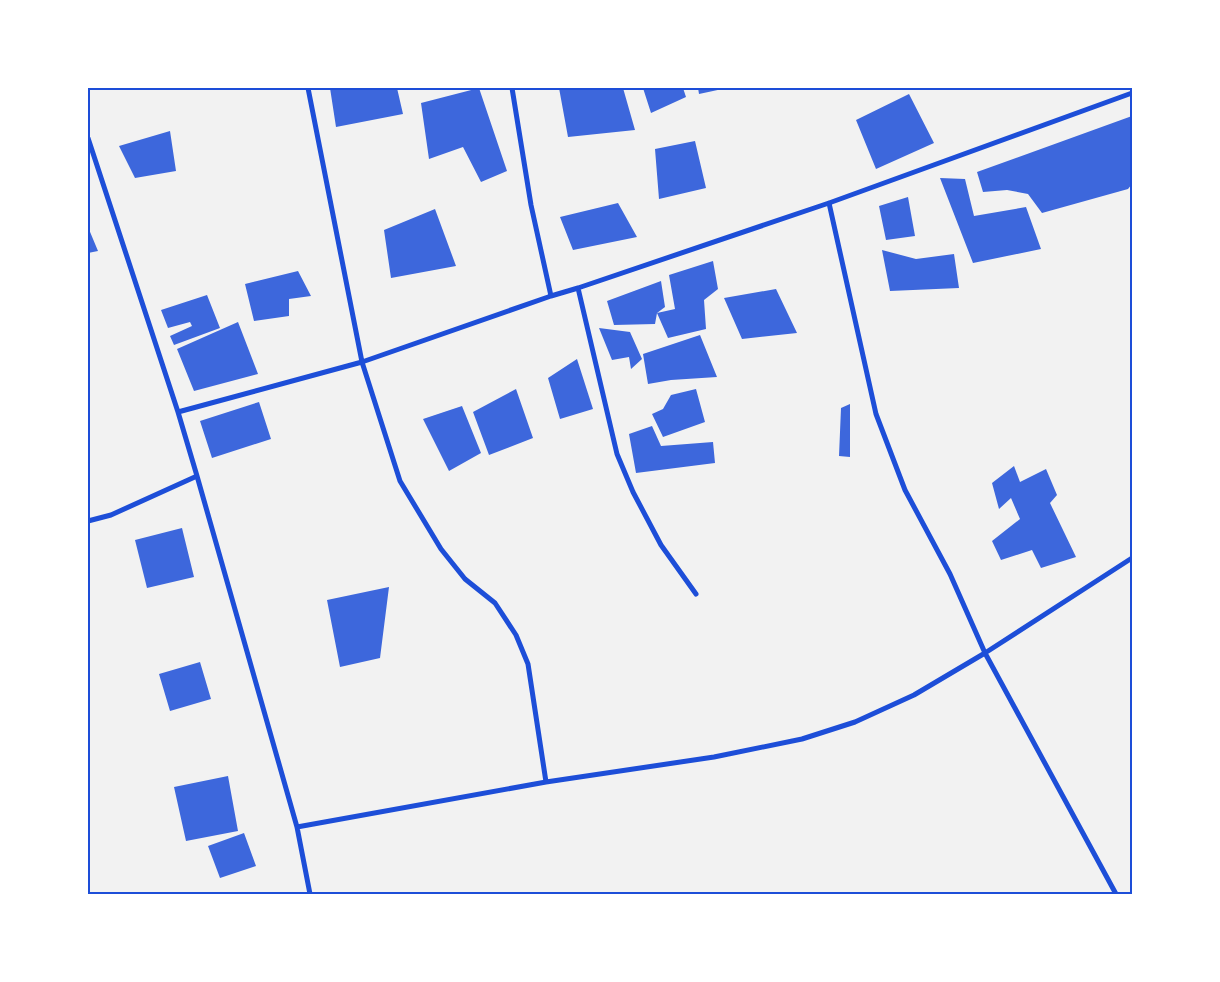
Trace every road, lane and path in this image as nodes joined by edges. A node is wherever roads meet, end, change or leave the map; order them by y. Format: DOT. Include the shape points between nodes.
graph roads {
  1 [pos="308,88"];
  2 [pos="512,88"];
  3 [pos="1132,93"];
  4 [pos="88,138"];
  5 [pos="829,203"];
  6 [pos="578,288"];
  7 [pos="551,296"];
  8 [pos="362,362"];
  9 [pos="178,412"];
  10 [pos="197,476"];
  11 [pos="88,521"];
  12 [pos="1132,558"];
  13 [pos="696,594"];
  14 [pos="985,653"];
  15 [pos="546,782"];
  16 [pos="297,828"];
  17 [pos="310,894"];
  18 [pos="1116,894"];
  1 -- 8 [label="street"];
  2 -- 7 [label="street" via="531,205"];
  3 -- 5 [label="street"];
  4 -- 9 [label="street"];
  5 -- 6 [label="street"];
  5 -- 14 [label="street" via="876,414 905,490 950,574"];
  6 -- 7 [label="street"];
  6 -- 13 [label="street" via="617,454 661,545"];
  7 -- 8 [label="street"];
  8 -- 9 [label="street"];
  8 -- 15 [label="street" via="400,481 441,549 465,579 495,603 516,635 528,664"];
  9 -- 10 [label="street"];
  10 -- 11 [label="street" via="111,515"];
  10 -- 16 [label="street"];
  12 -- 14 [label="street"];
  14 -- 15 [label="street" via="914,695 855,722 802,739"];
  14 -- 18 [label="street"];
  15 -- 16 [label="street"];
  16 -- 17 [label="street"];
}
